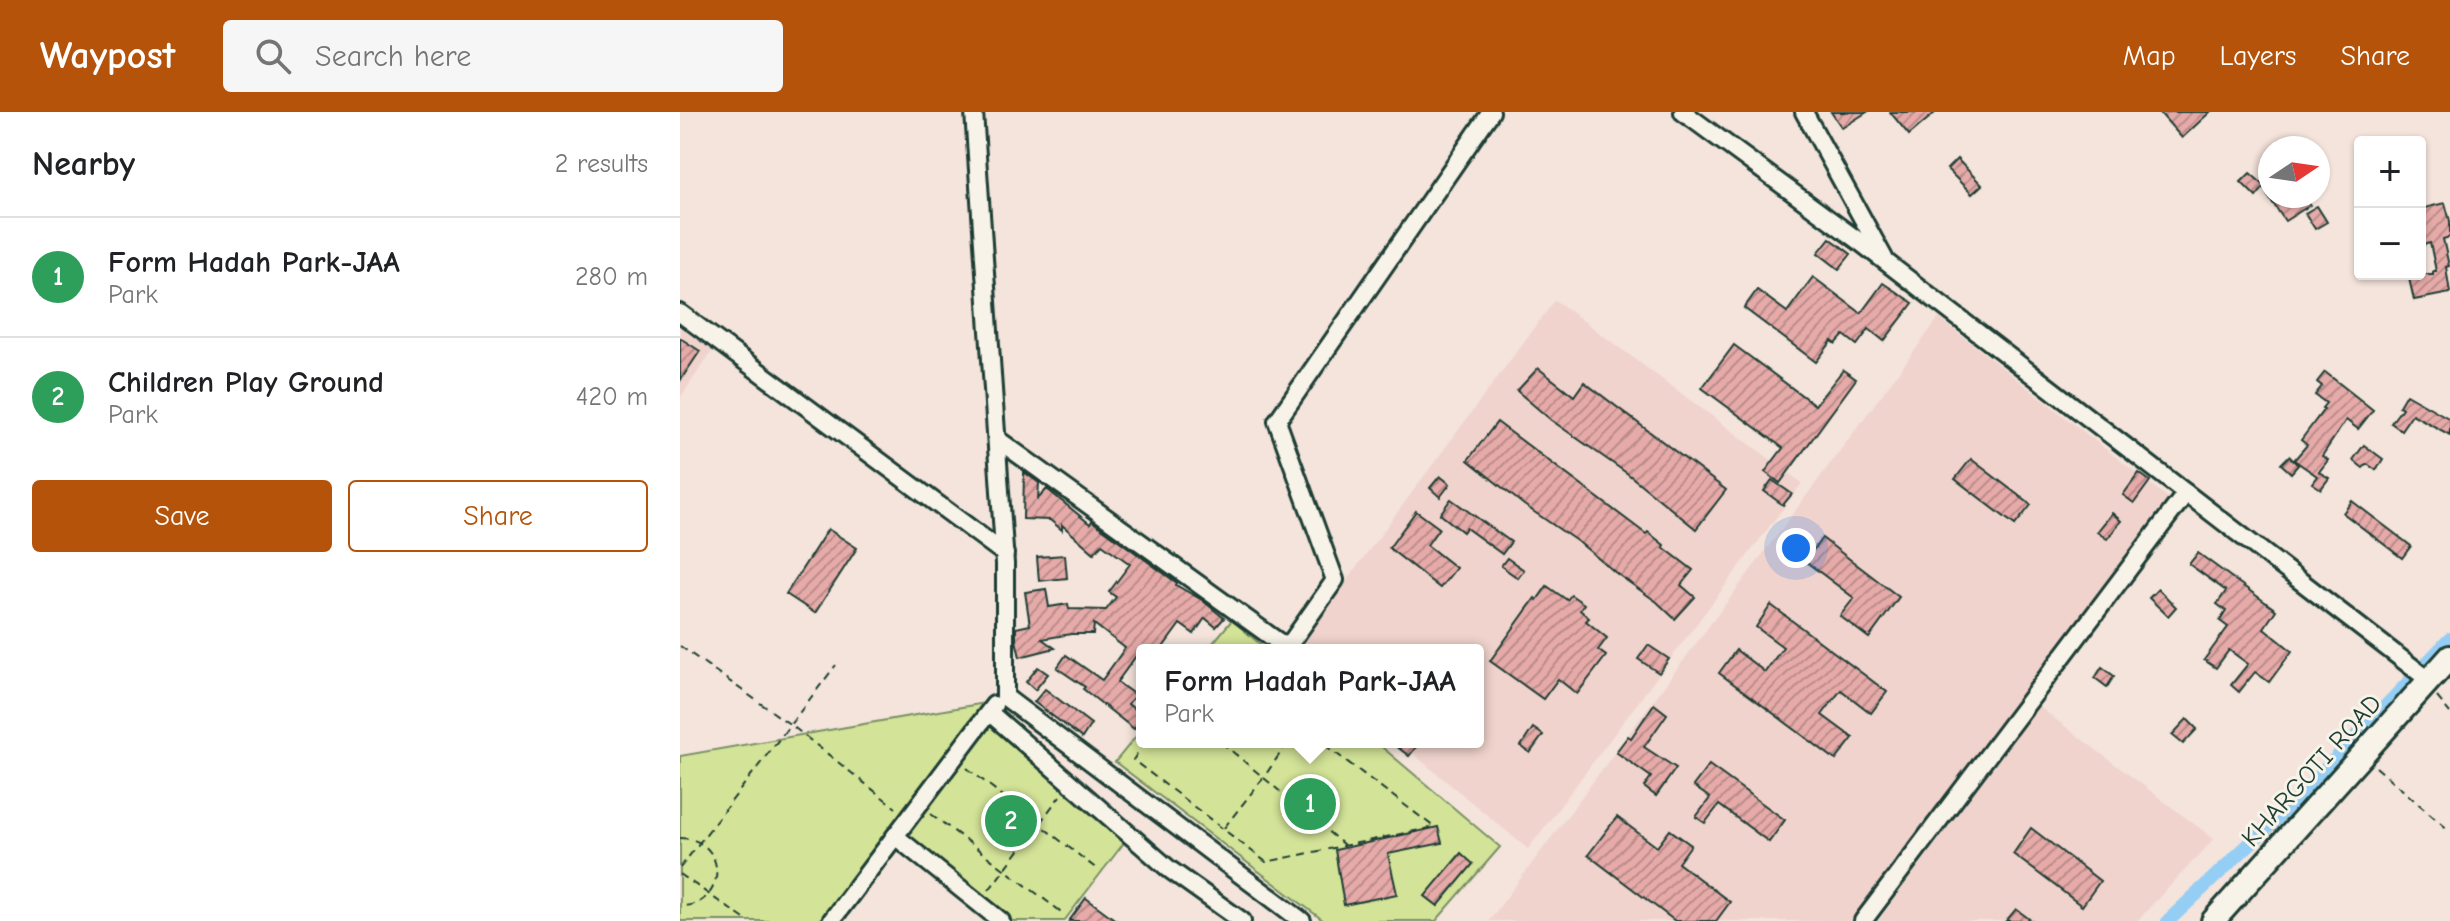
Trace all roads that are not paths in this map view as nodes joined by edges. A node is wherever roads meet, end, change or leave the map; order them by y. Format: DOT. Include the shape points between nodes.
graph roads {
  1 [pos="974,112"];
  2 [pos="1491,112"];
  3 [pos="1683,112"];
  4 [pos="1804,112"];
  5 [pos="1888,265"];
  6 [pos="680,313"];
  7 [pos="997,439"];
  8 [pos="2186,493"];
  9 [pos="1005,554"];
  10 [pos="1281,644"];
  11 [pos="1290,644"];
  12 [pos="2450,657"];
  13 [pos="2429,680"];
  14 [pos="1005,697"];
  15 [pos="990,713"];
  16 [pos="895,836"];
  17 [pos="831,921"];
  18 [pos="1001,921"];
  19 [pos="1242,921"];
  20 [pos="1302,921"];
  21 [pos="1863,921"];
  22 [pos="2213,921"];
  1 -- 7 [label="street"];
  2 -- 11 [label="street" via="1277,421 1335,580"];
  3 -- 5 [label="street"];
  4 -- 5 [label="street"];
  5 -- 8 [label="street"];
  6 -- 9 [label="street"];
  7 -- 9 [label="street"];
  7 -- 10 [label="street"];
  8 -- 13 [label="street"];
  8 -- 21 [label="street"];
  9 -- 14 [label="street"];
  12 -- 13 [label="main road, KHARGOTI ROAD"];
  13 -- 22 [label="main road, KHARGOTI ROAD"];
  14 -- 15 [label="street"];
  14 -- 20 [label="street"];
  15 -- 16 [label="street"];
  15 -- 19 [label="street" via="1169,869"];
  16 -- 17 [label="street"];
  16 -- 18 [label="street"];
}
